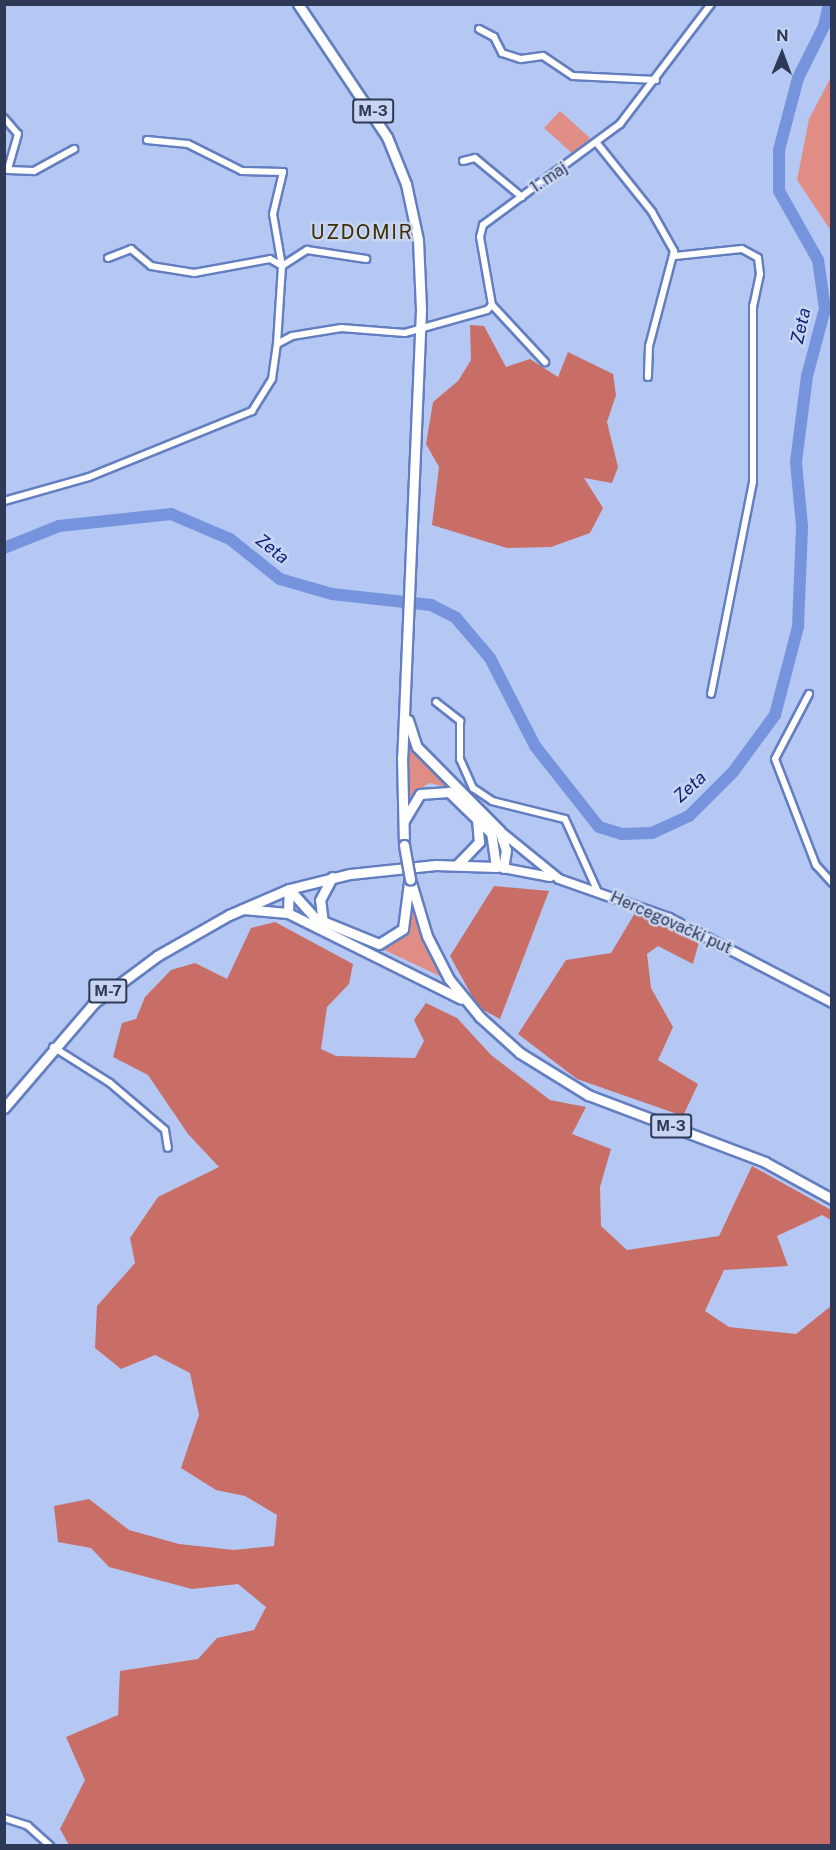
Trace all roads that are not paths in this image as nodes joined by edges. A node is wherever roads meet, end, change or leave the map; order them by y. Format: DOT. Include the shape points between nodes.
graph roads {
  1 [pos="298,4"];
  2 [pos="711,4"];
  3 [pos="479,29"];
  4 [pos="656,80"];
  5 [pos="4,118"];
  6 [pos="147,140"];
  7 [pos="596,142"];
  8 [pos="74,149"];
  9 [pos="463,161"];
  10 [pos="6,172"];
  11 [pos="522,197"];
  12 [pos="675,256"];
  13 [pos="108,258"];
  14 [pos="366,259"];
  15 [pos="282,266"];
  16 [pos="492,305"];
  17 [pos="421,330"];
  18 [pos="277,344"];
  19 [pos="545,362"];
  20 [pos="648,378"];
  21 [pos="4,501"];
  22 [pos="404,685"];
  23 [pos="711,694"];
  24 [pos="809,694"];
  25 [pos="436,702"];
  26 [pos="477,817"];
  27 [pos="402,826"];
  28 [pos="499,830"];
  29 [pos="457,865"];
  30 [pos="500,867"];
  31 [pos="332,878"];
  32 [pos="410,879"];
  33 [pos="560,879"];
  34 [pos="831,883"];
  35 [pos="290,889"];
  36 [pos="597,890"];
  37 [pos="241,909"];
  38 [pos="288,914"];
  39 [pos="323,923"];
  40 [pos="465,1001"];
  41 [pos="831,1003"];
  42 [pos="52,1047"];
  43 [pos="4,1108"];
  44 [pos="168,1148"];
  45 [pos="831,1199"];
  46 [pos="4,1818"];
  47 [pos="50,1845"];
  1 -- 17 [label="main road, M-3" via="368,104 402,171 418,240"];
  2 -- 4 [label="street, 1. maj"];
  3 -- 4 [label="street" via="494,38 502,54 521,59 543,56 573,76"];
  4 -- 7 [label="street, 1. maj" via="620,124"];
  5 -- 10 [label="street" via="18,134"];
  6 -- 15 [label="street" via="188,144 242,171 284,172 273,214"];
  7 -- 11 [label="street, 1. maj"];
  7 -- 12 [label="street" via="652,212"];
  8 -- 10 [label="street" via="34,171"];
  9 -- 11 [label="street" via="475,158"];
  11 -- 16 [label="street, 1. maj" via="480,231"];
  12 -- 20 [label="street" via="649,346"];
  12 -- 23 [label="street" via="742,249 758,258 760,274 754,296 753,482"];
  13 -- 15 [label="street" via="131,249 151,266 194,273 253,258"];
  14 -- 15 [label="street" via="307,250"];
  15 -- 18 [label="street"];
  16 -- 17 [label="street" via="479,314"];
  16 -- 19 [label="street"];
  17 -- 18 [label="street" via="323,329"];
  17 -- 22 [label="main road, M-3"];
  18 -- 21 [label="street" via="272,379 252,411 89,477"];
  22 -- 27 [label="main road, M-3"];
  22 -- 28 [label="main road" via="414,743"];
  24 -- 34 [label="street" via="775,759 816,865"];
  25 -- 36 [label="street, Hercegovački put" via="460,721 460,759 473,788 492,801 565,819"];
  26 -- 27 [label="main road" via="451,794 431,790 414,799"];
  26 -- 29 [label="main road" via="479,842"];
  26 -- 30 [label="main road" via="493,836"];
  27 -- 32 [label="main road, M-3, bridge"];
  28 -- 30 [label="main road" via="506,850"];
  28 -- 33 [label="main road"];
  29 -- 30 [label="main road, M-7"];
  29 -- 31 [label="main road, M-7"];
  30 -- 33 [label="main road"];
  31 -- 35 [label="main road, M-7"];
  31 -- 39 [label="main road" via="320,900"];
  32 -- 39 [label="main road" via="405,926 391,941 372,944"];
  32 -- 40 [label="main road, M-3" via="432,947"];
  33 -- 36 [label="main road"];
  35 -- 37 [label="main road, M-7"];
  35 -- 38 [label="main road"];
  35 -- 39 [label="main road" via="302,908"];
  36 -- 41 [label="main road, Hercegovački put" via="705,935"];
  37 -- 38 [label="main road"];
  37 -- 42 [label="main road, M-7" via="130,974"];
  38 -- 40 [label="main road"];
  40 -- 45 [label="main road, M-3" via="520,1053 576,1089 773,1166"];
  42 -- 43 [label="main road, M-7"];
  42 -- 44 [label="street" via="110,1083 165,1130"];
  46 -- 47 [label="street" via="28,1826"];
}
